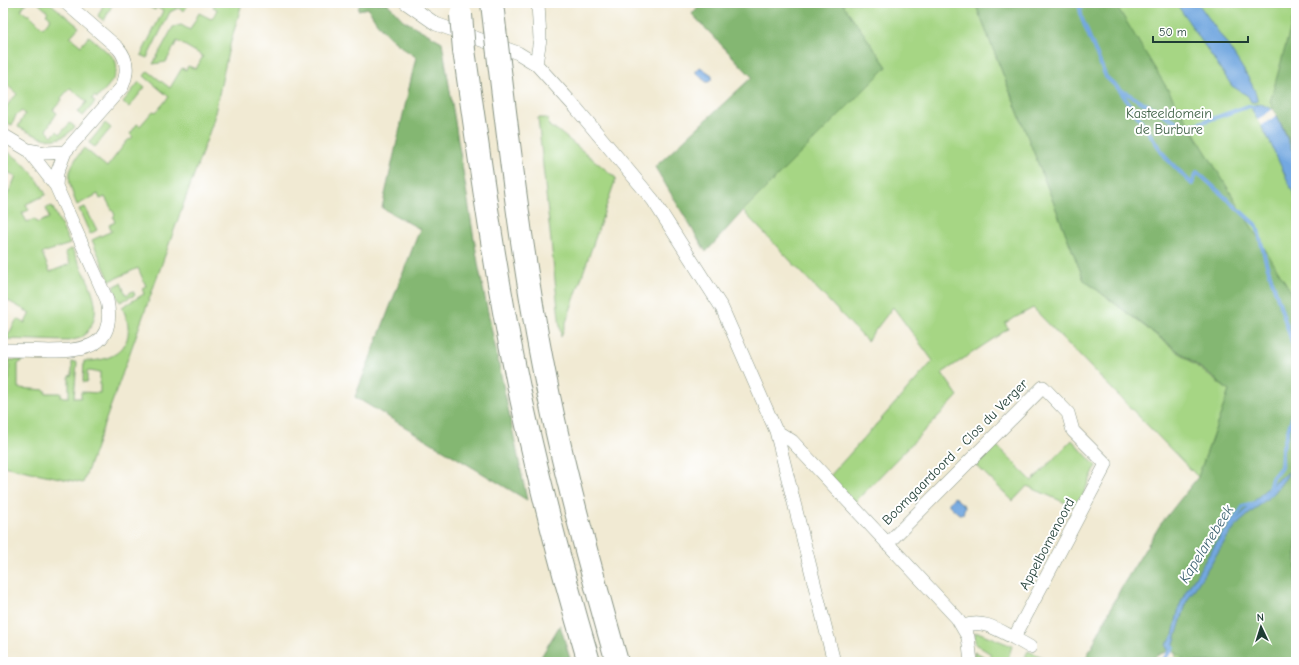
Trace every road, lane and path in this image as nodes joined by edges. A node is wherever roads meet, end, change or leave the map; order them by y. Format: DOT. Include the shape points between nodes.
graph roads {
  1 [pos="66,3"];
  2 [pos="406,3"];
  3 [pos="492,3"];
  4 [pos="538,3"];
  5 [pos="460,9"];
  6 [pos="536,64"];
  7 [pos="3,135"];
  8 [pos="28,150"];
  9 [pos="65,152"];
  10 [pos="56,186"];
  11 [pos="3,350"];
  12 [pos="776,431"];
  13 [pos="1106,464"];
  14 [pos="887,544"];
  15 [pos="964,626"];
  16 [pos="1014,638"];
  17 [pos="1030,647"];
  18 [pos="590,662"];
  19 [pos="617,662"];
  20 [pos="834,662"];
  21 [pos="971,662"];
  1 -- 9 [label="street" via="118,48 127,69 126,79 119,91"];
  2 -- 6 [label="street" via="436,24 518,53"];
  3 -- 19 [label="highway, bridge" via="513,188 542,362 578,520"];
  4 -- 6 [label="street" via="540,39"];
  5 -- 18 [label="highway, bridge" via="484,190 514,363 550,523"];
  6 -- 12 [label="street" via="653,200 722,308"];
  7 -- 8 [label="street"];
  8 -- 9 [label="street" via="45,153"];
  8 -- 10 [label="street"];
  9 -- 10 [label="street" via="57,173"];
  10 -- 11 [label="street" via="107,300 110,319 107,329 95,344 84,349"];
  12 -- 14 [label="street" via="792,441"];
  12 -- 20 [label="street"];
  13 -- 14 [label="street, Boomgaardoord - Clos du Verger" via="1073,431 1068,413 1043,387"];
  13 -- 16 [label="street, Appelbomenoord"];
  14 -- 15 [label="street"];
  15 -- 16 [label="street" via="974,622 986,624"];
  15 -- 21 [label="street" via="968,636"];
  16 -- 17 [label="street"];
}
